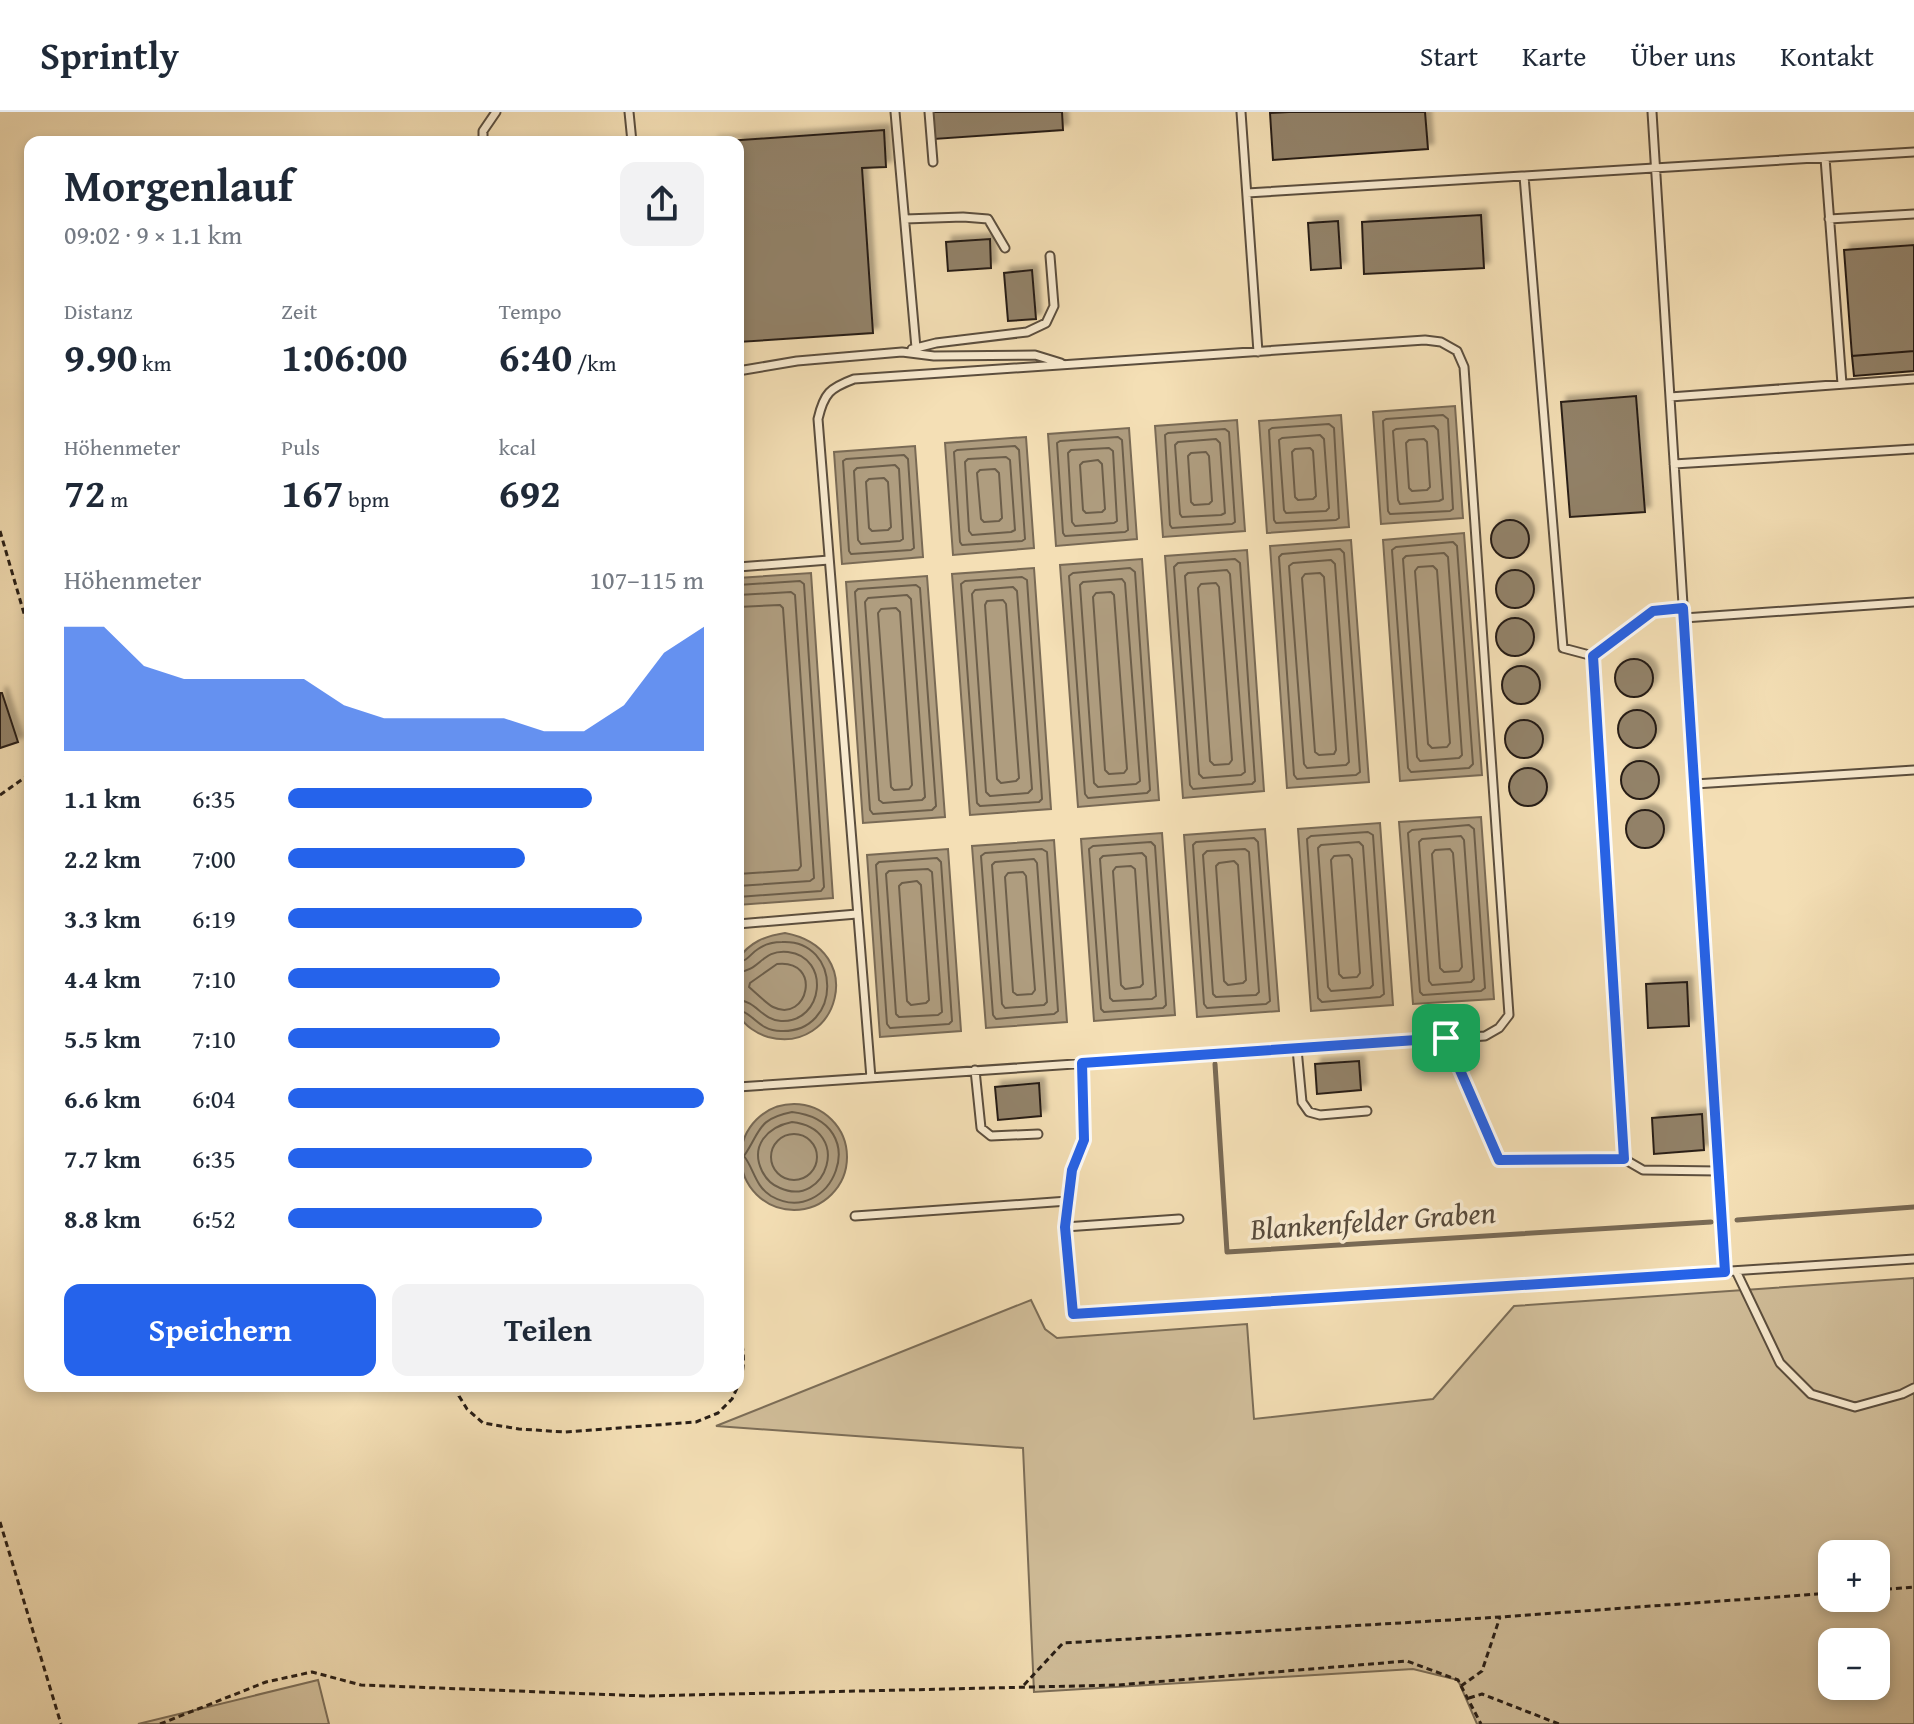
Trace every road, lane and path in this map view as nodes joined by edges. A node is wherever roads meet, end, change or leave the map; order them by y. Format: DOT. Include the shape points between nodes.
graph roads {
  1 [pos="496,112"];
  2 [pos="629,112"];
  3 [pos="895,112"];
  4 [pos="929,112"];
  5 [pos="1241,112"];
  6 [pos="1652,112"];
  7 [pos="483,136"];
  8 [pos="631,136"];
  9 [pos="1914,152"];
  10 [pos="1825,158"];
  11 [pos="933,162"];
  12 [pos="1655,168"];
  13 [pos="1524,176"];
  14 [pos="1247,193"];
  15 [pos="1914,214"];
  16 [pos="905,219"];
  17 [pos="1829,219"];
  18 [pos="1005,248"];
  19 [pos="1050,256"];
  20 [pos="916,348"];
  21 [pos="902,352"];
  22 [pos="1258,352"];
  23 [pos="1067,365"];
  24 [pos="744,370"];
  25 [pos="1914,379"];
  26 [pos="1842,384"];
  27 [pos="1670,397"];
  28 [pos="1914,449"];
  29 [pos="1674,464"];
  30 [pos="0,531"];
  31 [pos="829,560"];
  32 [pos="744,567"];
  33 [pos="1914,602"];
  34 [pos="1683,608"];
  35 [pos="24,613"];
  36 [pos="1684,618"];
  37 [pos="1593,656"];
  38 [pos="1914,770"];
  39 [pos="24,778"];
  40 [pos="1695,784"];
  41 [pos="0,795"];
  42 [pos="857,914"];
  43 [pos="744,923"];
  44 [pos="1446,1038"];
  45 [pos="1297,1049"];
  46 [pos="1082,1063"];
  47 [pos="975,1070"];
  48 [pos="871,1078"];
  49 [pos="744,1087"];
  50 [pos="1367,1111"];
  51 [pos="1038,1134"];
  52 [pos="1624,1159"];
  53 [pos="1719,1171"];
  54 [pos="1068,1201"];
  55 [pos="855,1216"];
  56 [pos="1179,1219"];
  57 [pos="1065,1227"];
  58 [pos="1914,1259"];
  59 [pos="1736,1271"];
  60 [pos="1725,1272"];
  61 [pos="1914,1388"];
  62 [pos="459,1392"];
  63 [pos="735,1392"];
  64 [pos="0,1522"];
  65 [pos="1914,1587"];
  66 [pos="1890,1589"];
  67 [pos="1818,1594"];
  68 [pos="1500,1617"];
  69 [pos="1023,1686"];
  70 [pos="1461,1686"];
  71 [pos="1467,1698"];
  72 [pos="61,1724"];
  73 [pos="160,1724"];
  74 [pos="1481,1724"];
  75 [pos="1559,1724"];
  1 -- 7 [label="lane"];
  2 -- 8 [label="lane"];
  3 -- 16 [label="lane"];
  4 -- 11 [label="lane"];
  5 -- 14 [label="lane"];
  6 -- 12 [label="lane"];
  9 -- 10 [label="lane"];
  10 -- 12 [label="lane"];
  10 -- 17 [label="lane"];
  12 -- 13 [label="lane"];
  12 -- 27 [label="lane"];
  13 -- 14 [label="lane"];
  13 -- 37 [label="lane" via="1563,648"];
  14 -- 22 [label="lane"];
  15 -- 17 [label="lane"];
  16 -- 18 [label="lane" via="988,219"];
  16 -- 20 [label="lane"];
  17 -- 26 [label="lane"];
  19 -- 20 [label="lane" via="1054,306 1046,323 1027,332"];
  20 -- 21 [label="lane"];
  21 -- 23 [label="lane" via="1035,355"];
  21 -- 24 [label="lane"];
  22 -- 23 [label="lane"];
  22 -- 44 [label="lane" via="1425,340 1457,351 1464,367 1509,1015 1485,1036"];
  23 -- 31 [label="lane" via="854,379 835,386 822,402 818,419"];
  25 -- 26 [label="lane"];
  26 -- 27 [label="lane"];
  27 -- 29 [label="lane"];
  28 -- 29 [label="lane"];
  29 -- 34 [label="lane"];
  30 -- 35 [label="path"];
  31 -- 32 [label="lane"];
  31 -- 42 [label="lane"];
  33 -- 36 [label="lane"];
  34 -- 36 [label="lane"];
  34 -- 37 [label="lane" via="1653,611"];
  36 -- 40 [label="lane"];
  37 -- 52 [label="lane"];
  38 -- 40 [label="lane"];
  39 -- 41 [label="path"];
  40 -- 53 [label="lane"];
  42 -- 43 [label="lane"];
  42 -- 48 [label="lane"];
  44 -- 45 [label="lane"];
  44 -- 52 [label="lane" via="1499,1160"];
  45 -- 46 [label="lane"];
  45 -- 50 [label="lane" via="1302,1102 1309,1112"];
  46 -- 47 [label="lane"];
  46 -- 54 [label="lane" via="1084,1140"];
  47 -- 48 [label="lane"];
  47 -- 51 [label="lane" via="981,1128 991,1136"];
  48 -- 49 [label="lane"];
  52 -- 53 [label="lane" via="1643,1170"];
  53 -- 60 [label="lane"];
  54 -- 55 [label="lane"];
  54 -- 57 [label="lane"];
  56 -- 57 [label="lane"];
  57 -- 60 [label="lane" via="1073,1314"];
  58 -- 59 [label="lane"];
  59 -- 60 [label="lane"];
  59 -- 61 [label="lane" via="1780,1363 1811,1394 1855,1407"];
  62 -- 63 [label="path" via="483,1423 565,1432 696,1422 718,1413"];
  64 -- 72 [label="path"];
  65 -- 66 [label="path"];
  67 -- 68 [label="path"];
  68 -- 69 [label="path" via="1063,1643"];
  68 -- 70 [label="path" via="1482,1671"];
  69 -- 70 [label="path" via="1118,1685 1407,1661 1458,1680"];
  69 -- 73 [label="path" via="645,1696 361,1685 312,1672 266,1682"];
  70 -- 71 [label="path"];
  71 -- 74 [label="path"];
  71 -- 75 [label="path" via="1482,1694"];
}
